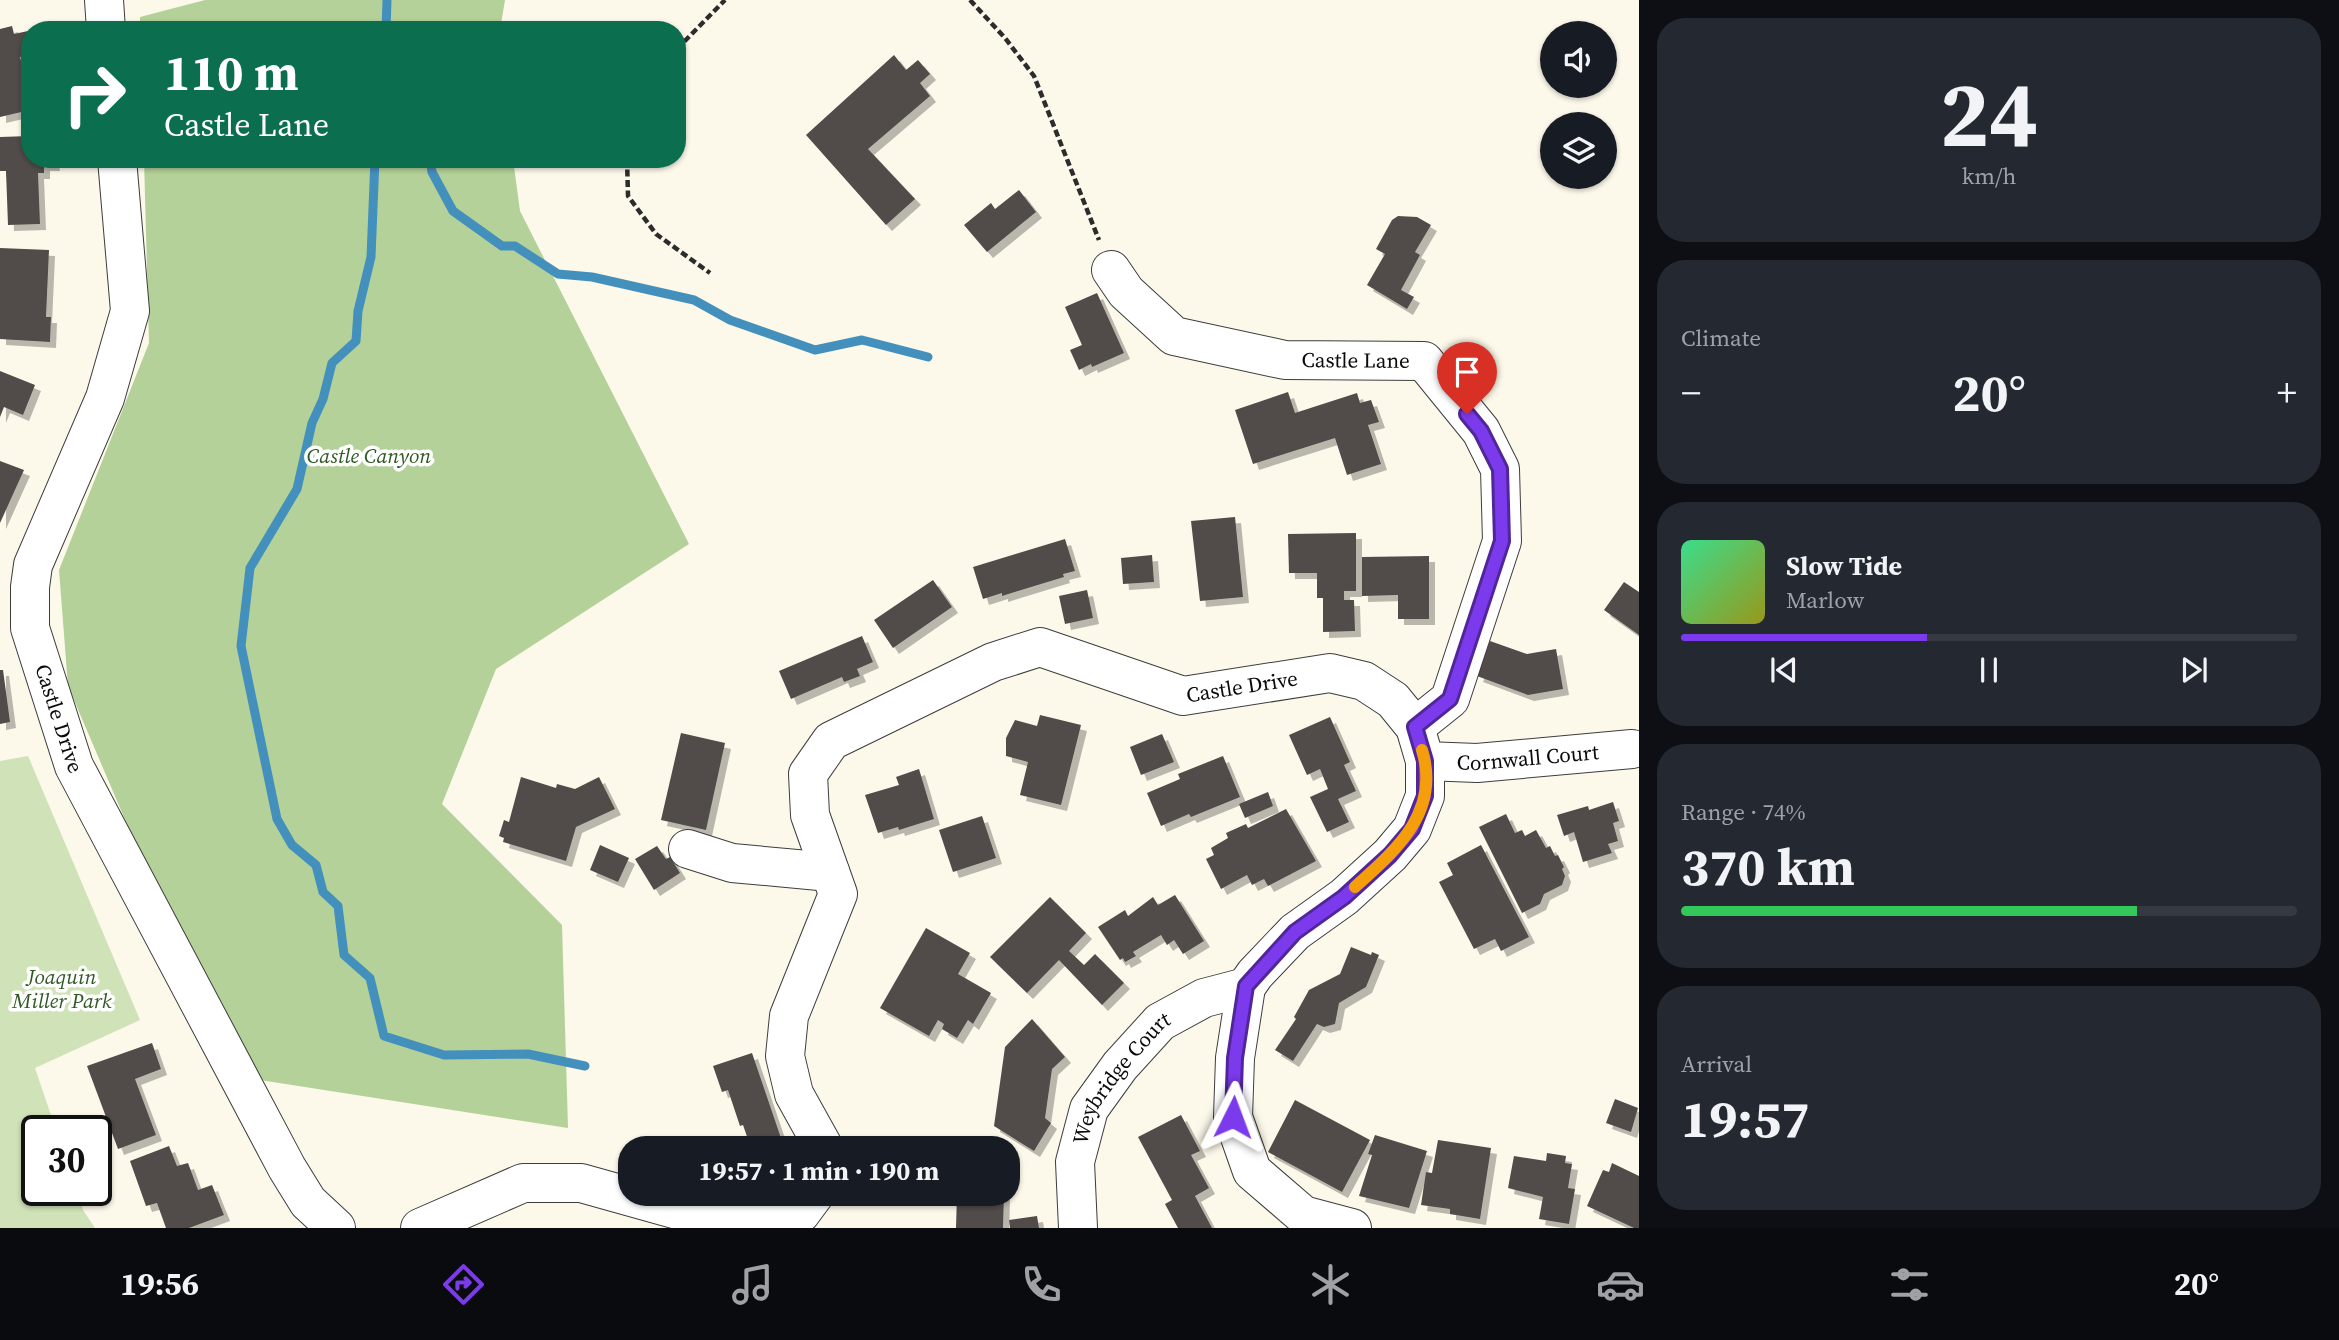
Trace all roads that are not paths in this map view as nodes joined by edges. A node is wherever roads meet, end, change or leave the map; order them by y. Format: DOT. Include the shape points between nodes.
graph roads {
  1 [pos="104,0"];
  2 [pos="105,21"];
  3 [pos="118,168"];
  4 [pos="1111,270"];
  5 [pos="15,588"];
  6 [pos="1420,744"];
  7 [pos="1632,749"];
  8 [pos="688,849"];
  9 [pos="830,872"];
  10 [pos="1246,986"];
  11 [pos="817,1136"];
  12 [pos="618,1193"];
  13 [pos="664,1206"];
  14 [pos="806,1206"];
  15 [pos="336,1228"];
  16 [pos="420,1228"];
  17 [pos="1078,1228"];
  18 [pos="1353,1228"];
  1 -- 2 [label="street"];
  3 -- 5 [label="street, Castle Drive" via="130,311 105,398 33,565"];
  4 -- 6 [label="street, Castle Lane" via="1126,292 1174,335 1285,360 1424,360 1481,431 1500,469 1502,541 1450,699"];
  5 -- 15 [label="street, Castle Drive" via="74,766 287,1168 308,1202"];
  6 -- 7 [label="street, Cornwall Court" via="1477,763"];
  6 -- 9 [label="street, Castle Drive" via="1393,700 1364,681 1330,673 1183,696 1040,647 993,662 831,741 808,774 810,815"];
  6 -- 10 [label="street" via="1425,796 1412,829 1344,897 1295,932"];
  8 -- 9 [label="street" via="732,863"];
  9 -- 11 [label="street, Castle Drive" via="838,894 789,1016 785,1056 794,1094"];
  10 -- 17 [label="street, Weybridge Court" via="1204,999 1160,1022 1089,1109 1075,1162"];
  10 -- 18 [label="street" via="1235,1058 1233,1117 1252,1171 1303,1216"];
  12 -- 16 [label="street" via="581,1183 523,1183"];
  13 -- 14 [label="street" via="718,1221 765,1225 801,1213"];
}
